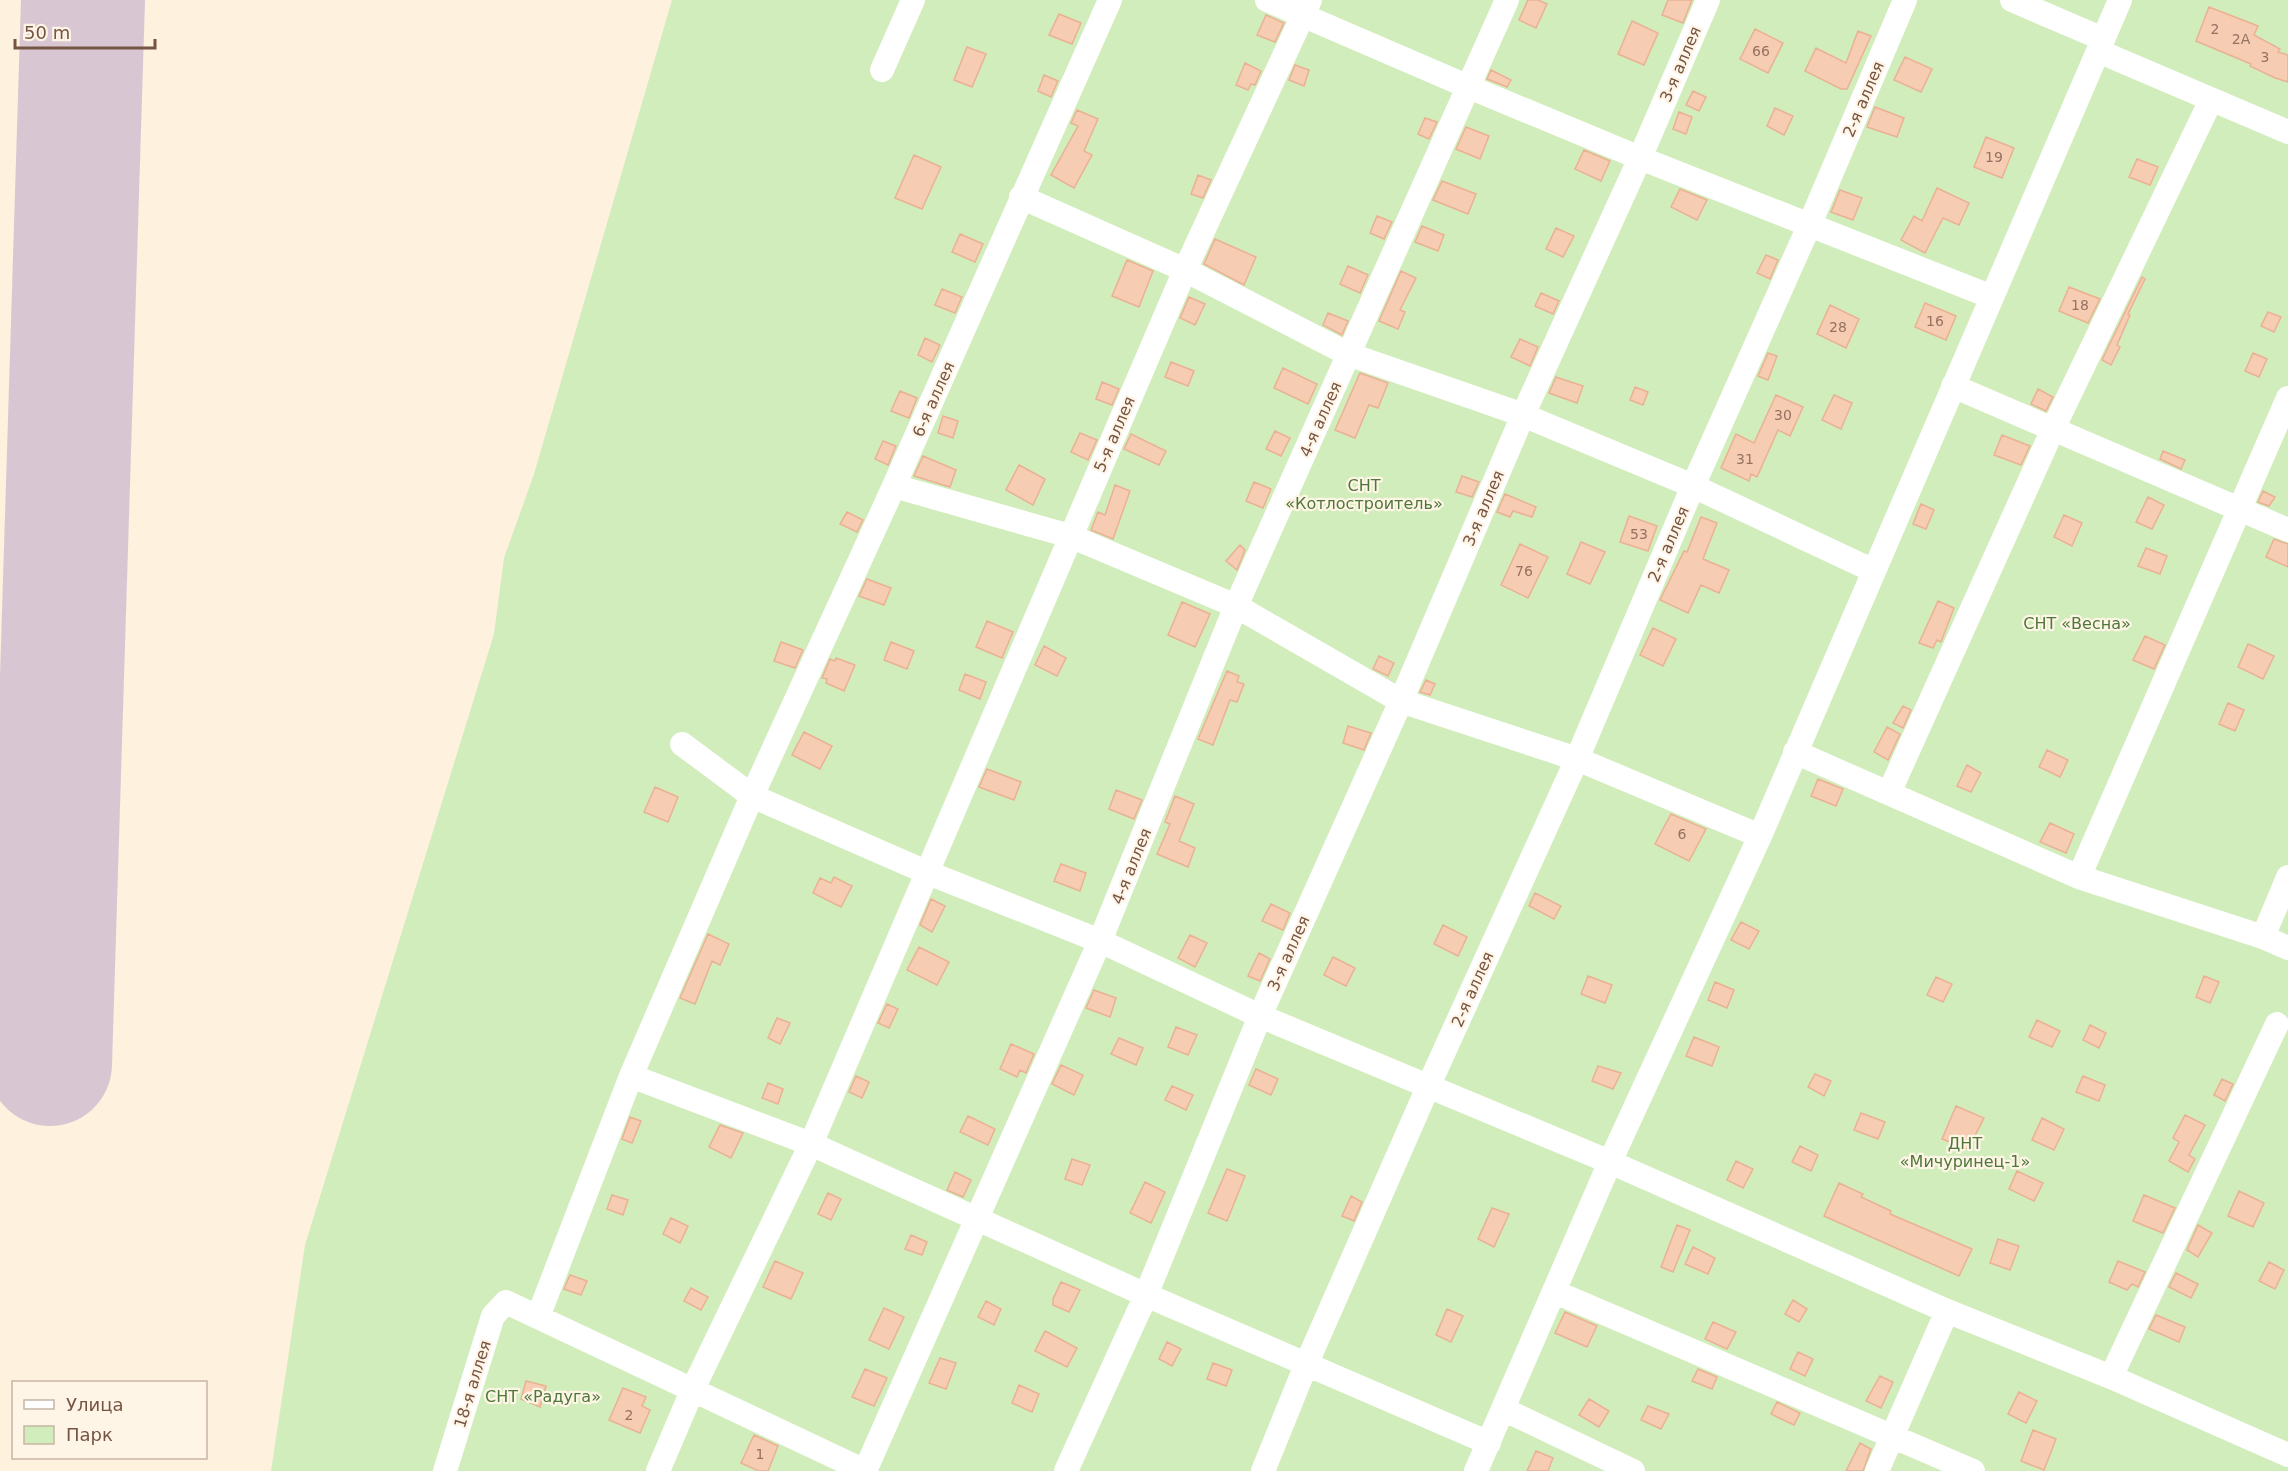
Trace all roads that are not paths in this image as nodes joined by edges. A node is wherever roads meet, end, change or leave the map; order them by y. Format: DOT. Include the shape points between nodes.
graph roads {
  1 [pos="913,0"];
  2 [pos="1110,0"];
  3 [pos="1267,0"];
  4 [pos="1507,0"];
  5 [pos="1708,0"];
  6 [pos="1905,0"];
  7 [pos="2012,0"];
  8 [pos="2120,0"];
  9 [pos="1307,7"];
  10 [pos="2100,45"];
  11 [pos="882,69"];
  12 [pos="1469,87"];
  13 [pos="2211,100"];
  14 [pos="2288,132"];
  15 [pos="1640,158"];
  16 [pos="1021,197"];
  17 [pos="1809,226"];
  18 [pos="1185,270"];
  19 [pos="1992,297"];
  20 [pos="1348,354"];
  21 [pos="1953,386"];
  22 [pos="2288,398"];
  23 [pos="1523,415"];
  24 [pos="2053,429"];
  25 [pos="894,486"];
  26 [pos="1693,486"];
  27 [pos="2238,509"];
  28 [pos="2288,530"];
  29 [pos="1070,536"];
  30 [pos="1874,571"];
  31 [pos="1236,606"];
  32 [pos="1401,701"];
  33 [pos="682,744"];
  34 [pos="1795,752"];
  35 [pos="1576,759"];
  36 [pos="1889,793"];
  37 [pos="752,796"];
  38 [pos="1760,836"];
  39 [pos="926,872"];
  40 [pos="2079,877"];
  41 [pos="2288,877"];
  42 [pos="2263,937"];
  43 [pos="1100,941"];
  44 [pos="2288,948"];
  45 [pos="1260,1016"];
  46 [pos="2277,1024"];
  47 [pos="631,1076"];
  48 [pos="1428,1087"];
  49 [pos="810,1143"];
  50 [pos="1610,1162"];
  51 [pos="978,1218"];
  52 [pos="1555,1292"];
  53 [pos="1146,1295"];
  54 [pos="1947,1311"];
  55 [pos="538,1317"];
  56 [pos="1306,1365"];
  57 [pos="2112,1377"];
  58 [pos="692,1391"];
  59 [pos="1503,1409"];
  60 [pos="1893,1437"];
  61 [pos="1489,1443"];
  62 [pos="2285,1458"];
  63 [pos="445,1471"];
  64 [pos="658,1471"];
  65 [pos="865,1471"];
  66 [pos="1066,1471"];
  67 [pos="1263,1471"];
  68 [pos="1476,1471"];
  69 [pos="1634,1471"];
  70 [pos="1877,1471"];
  71 [pos="1973,1471"];
  1 -- 11 [label="street"];
  2 -- 16 [label="street, 6-я аллея"];
  3 -- 9 [label="street"];
  4 -- 12 [label="street, 4-я аллея"];
  5 -- 15 [label="street, 3-я аллея"];
  6 -- 17 [label="street, 2-я аллея"];
  7 -- 10 [label="street"];
  8 -- 10 [label="street"];
  9 -- 12 [label="street"];
  9 -- 18 [label="street, 5-я аллея"];
  10 -- 13 [label="street"];
  10 -- 19 [label="street"];
  12 -- 15 [label="street"];
  12 -- 20 [label="street, 4-я аллея"];
  13 -- 14 [label="street"];
  13 -- 24 [label="street"];
  15 -- 17 [label="street"];
  15 -- 23 [label="street, 3-я аллея"];
  16 -- 18 [label="street"];
  16 -- 25 [label="street, 6-я аллея"];
  17 -- 19 [label="street"];
  17 -- 26 [label="street, 2-я аллея"];
  18 -- 20 [label="street"];
  18 -- 29 [label="street, 5-я аллея"];
  19 -- 21 [label="street"];
  20 -- 23 [label="street"];
  20 -- 31 [label="street, 4-я аллея"];
  21 -- 24 [label="street"];
  21 -- 30 [label="street"];
  22 -- 27 [label="street"];
  23 -- 26 [label="street"];
  23 -- 32 [label="street, 3-я аллея"];
  24 -- 27 [label="street"];
  24 -- 36 [label="street"];
  25 -- 29 [label="street"];
  25 -- 37 [label="street, 6-я аллея"];
  26 -- 30 [label="street"];
  26 -- 35 [label="street, 2-я аллея"];
  27 -- 28 [label="street"];
  27 -- 40 [label="street"];
  29 -- 31 [label="street"];
  29 -- 39 [label="street, 5-я аллея"];
  30 -- 34 [label="street"];
  31 -- 32 [label="street"];
  31 -- 43 [label="street, 4-я аллея"];
  32 -- 35 [label="street"];
  32 -- 45 [label="street, 3-я аллея"];
  33 -- 37 [label="street"];
  34 -- 36 [label="street"];
  34 -- 38 [label="street"];
  35 -- 38 [label="street"];
  35 -- 48 [label="street, 2-я аллея"];
  36 -- 40 [label="street"];
  37 -- 39 [label="street"];
  37 -- 47 [label="street, 6-я аллея"];
  38 -- 50 [label="street"];
  39 -- 43 [label="street"];
  39 -- 49 [label="street, 5-я аллея"];
  40 -- 42 [label="street"];
  41 -- 42 [label="street"];
  42 -- 44 [label="street"];
  43 -- 45 [label="street"];
  43 -- 51 [label="street, 4-я аллея"];
  45 -- 48 [label="street"];
  45 -- 53 [label="street, 3-я аллея"];
  46 -- 57 [label="street"];
  47 -- 49 [label="street"];
  47 -- 55 [label="street, 6-я аллея"];
  48 -- 50 [label="street"];
  48 -- 56 [label="street, 2-я аллея"];
  49 -- 51 [label="street"];
  49 -- 58 [label="street, 5-я аллея"];
  50 -- 52 [label="street"];
  50 -- 54 [label="street"];
  51 -- 53 [label="street"];
  51 -- 65 [label="street, 4-я аллея"];
  52 -- 59 [label="street"];
  52 -- 60 [label="street"];
  53 -- 56 [label="street"];
  53 -- 66 [label="street, 3-я аллея"];
  54 -- 57 [label="street"];
  54 -- 60 [label="street"];
  55 -- 58 [label="street"];
  55 -- 63 [label="street, 18-я аллея" via="507,1302 493,1316"];
  56 -- 61 [label="street"];
  56 -- 67 [label="street, 2-я аллея"];
  57 -- 62 [label="street"];
  58 -- 64 [label="street, 5-я аллея"];
  58 -- 65 [label="street"];
  59 -- 61 [label="street"];
  59 -- 69 [label="street"];
  60 -- 70 [label="street"];
  60 -- 71 [label="street"];
  61 -- 68 [label="street"];
}
